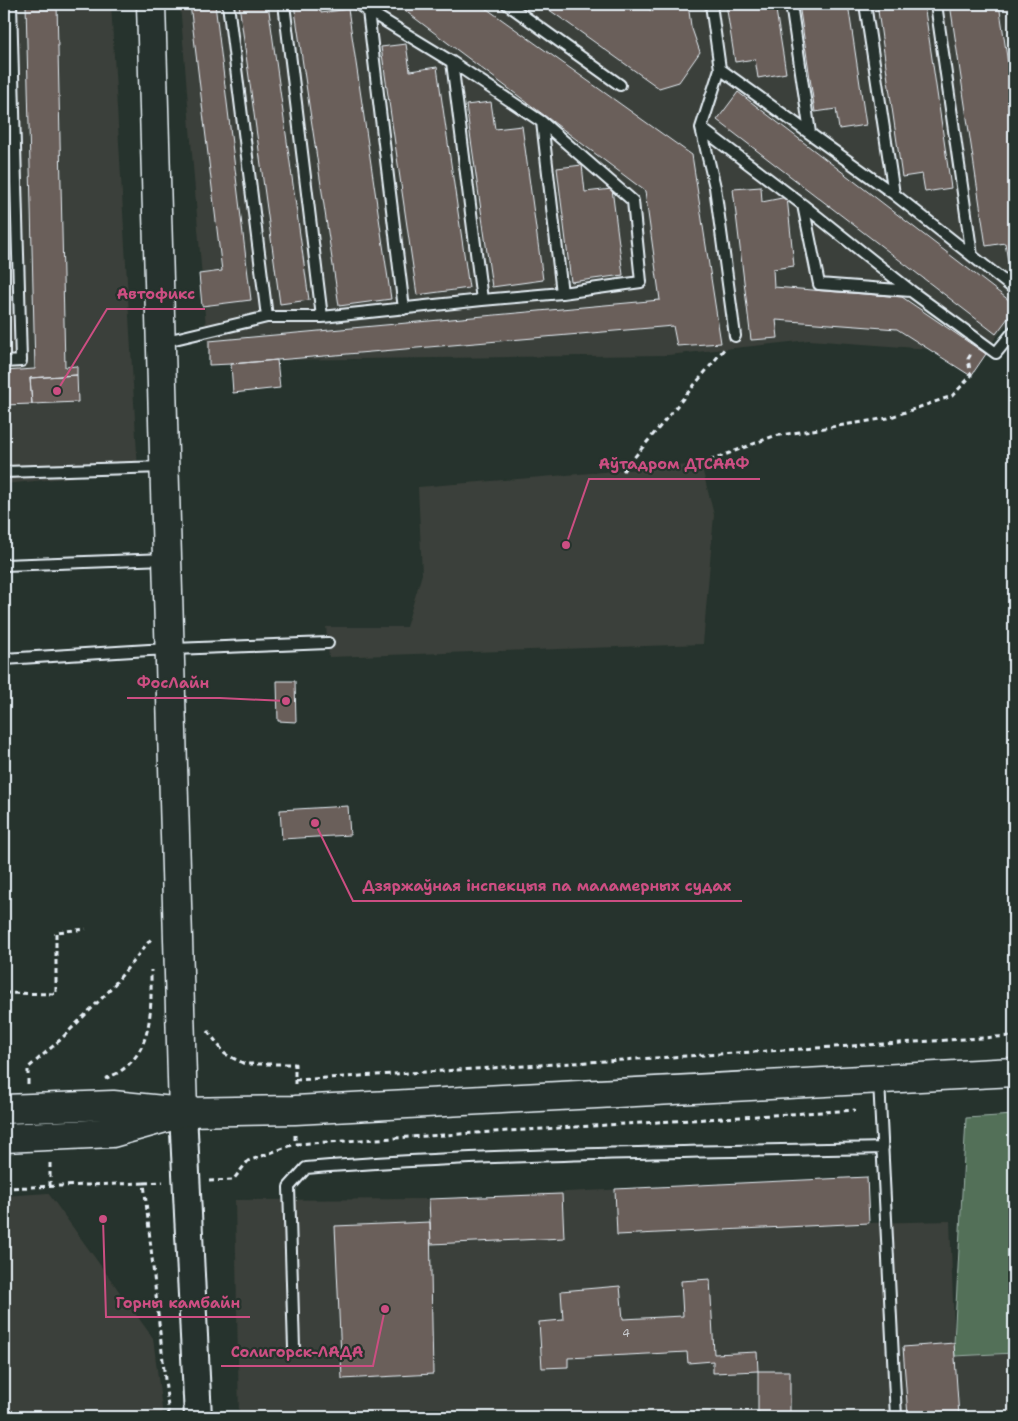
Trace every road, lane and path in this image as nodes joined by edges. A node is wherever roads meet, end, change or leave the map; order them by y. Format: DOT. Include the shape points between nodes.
graph roads {
  1 [pos="11,4"];
  2 [pos="151,4"];
  3 [pos="228,4"];
  4 [pos="284,4"];
  5 [pos="357,4"];
  6 [pos="507,4"];
  7 [pos="711,4"];
  8 [pos="791,4"];
  9 [pos="865,4"];
  10 [pos="936,4"];
  11 [pos="368,11"];
  12 [pos="452,62"];
  13 [pos="720,69"];
  14 [pos="620,84"];
  15 [pos="542,122"];
  16 [pos="701,128"];
  17 [pos="810,133"];
  18 [pos="894,194"];
  19 [pos="803,205"];
  20 [pos="972,256"];
  21 [pos="1014,289"];
  22 [pos="911,291"];
  23 [pos="562,293"];
  24 [pos="482,300"];
  25 [pos="404,309"];
  26 [pos="267,317"];
  27 [pos="322,317"];
  28 [pos="1014,331"];
  29 [pos="735,336"];
  30 [pos="979,340"];
  31 [pos="161,342"];
  32 [pos="4,362"];
  33 [pos="701,464"];
  34 [pos="164,467"];
  35 [pos="623,470"];
  36 [pos="4,472"];
  37 [pos="167,559"];
  38 [pos="4,565"];
  39 [pos="328,643"];
  40 [pos="169,649"];
  41 [pos="4,659"];
  42 [pos="86,929"];
  43 [pos="151,939"];
  44 [pos="4,993"];
  45 [pos="150,1023"];
  46 [pos="207,1027"];
  47 [pos="1014,1036"];
  48 [pos="1014,1072"];
  49 [pos="879,1079"];
  50 [pos="99,1081"];
  51 [pos="28,1090"];
  52 [pos="4,1109"];
  53 [pos="855,1110"];
  54 [pos="182,1112"];
  55 [pos="4,1138"];
  56 [pos="882,1148"];
  57 [pos="232,1180"];
  58 [pos="4,1188"];
  59 [pos="294,1348"];
  60 [pos="168,1417"];
  61 [pos="198,1417"];
  62 [pos="896,1417"];
  1 -- 32 [label="lane" via="21,361"];
  2 -- 31 [label="main road"];
  3 -- 26 [label="lane"];
  4 -- 27 [label="lane"];
  5 -- 11 [label="lane"];
  6 -- 14 [label="lane"];
  7 -- 13 [label="lane"];
  8 -- 17 [label="lane"];
  9 -- 18 [label="lane"];
  10 -- 20 [label="lane"];
  11 -- 12 [label="lane"];
  11 -- 25 [label="lane"];
  12 -- 15 [label="lane"];
  12 -- 24 [label="lane"];
  13 -- 16 [label="lane"];
  13 -- 17 [label="lane"];
  15 -- 23 [label="lane"];
  15 -- 23 [label="lane" via="633,201 641,282"];
  16 -- 19 [label="lane"];
  16 -- 29 [label="lane" via="715,187"];
  17 -- 18 [label="lane"];
  18 -- 20 [label="lane"];
  19 -- 22 [label="lane"];
  19 -- 22 [label="lane" via="819,284"];
  20 -- 21 [label="lane"];
  22 -- 30 [label="lane"];
  23 -- 24 [label="lane"];
  24 -- 25 [label="lane"];
  25 -- 27 [label="lane"];
  26 -- 27 [label="lane"];
  26 -- 31 [label="lane"];
  28 -- 30 [label="lane" via="996,353"];
  29 -- 35 [label="path"];
  30 -- 33 [label="path" via="968,359 970,376 952,396 888,418 774,436"];
  31 -- 34 [label="main road"];
  34 -- 36 [label="lane"];
  34 -- 37 [label="main road"];
  37 -- 38 [label="lane"];
  37 -- 40 [label="main road"];
  39 -- 40 [label="lane"];
  40 -- 41 [label="lane"];
  40 -- 54 [label="main road"];
  42 -- 44 [label="path" via="56,932 56,994"];
  43 -- 51 [label="path" via="109,991 28,1068"];
  45 -- 50 [label="path" via="141,1051 122,1071"];
  46 -- 47 [label="path" via="225,1054 245,1064 295,1064 295,1080"];
  48 -- 49 [label="main road"];
  49 -- 54 [label="main road" via="295,1110"];
  49 -- 56 [label="lane"];
  52 -- 54 [label="main road" via="114,1104"];
  53 -- 57 [label="path" via="295,1144 248,1161"];
  54 -- 55 [label="main road" via="112,1133"];
  54 -- 61 [label="street"];
  56 -- 59 [label="lane" via="597,1154 306,1168 289,1187"];
  56 -- 62 [label="lane"];
  58 -- 60 [label="path" via="144,1183"];
}
